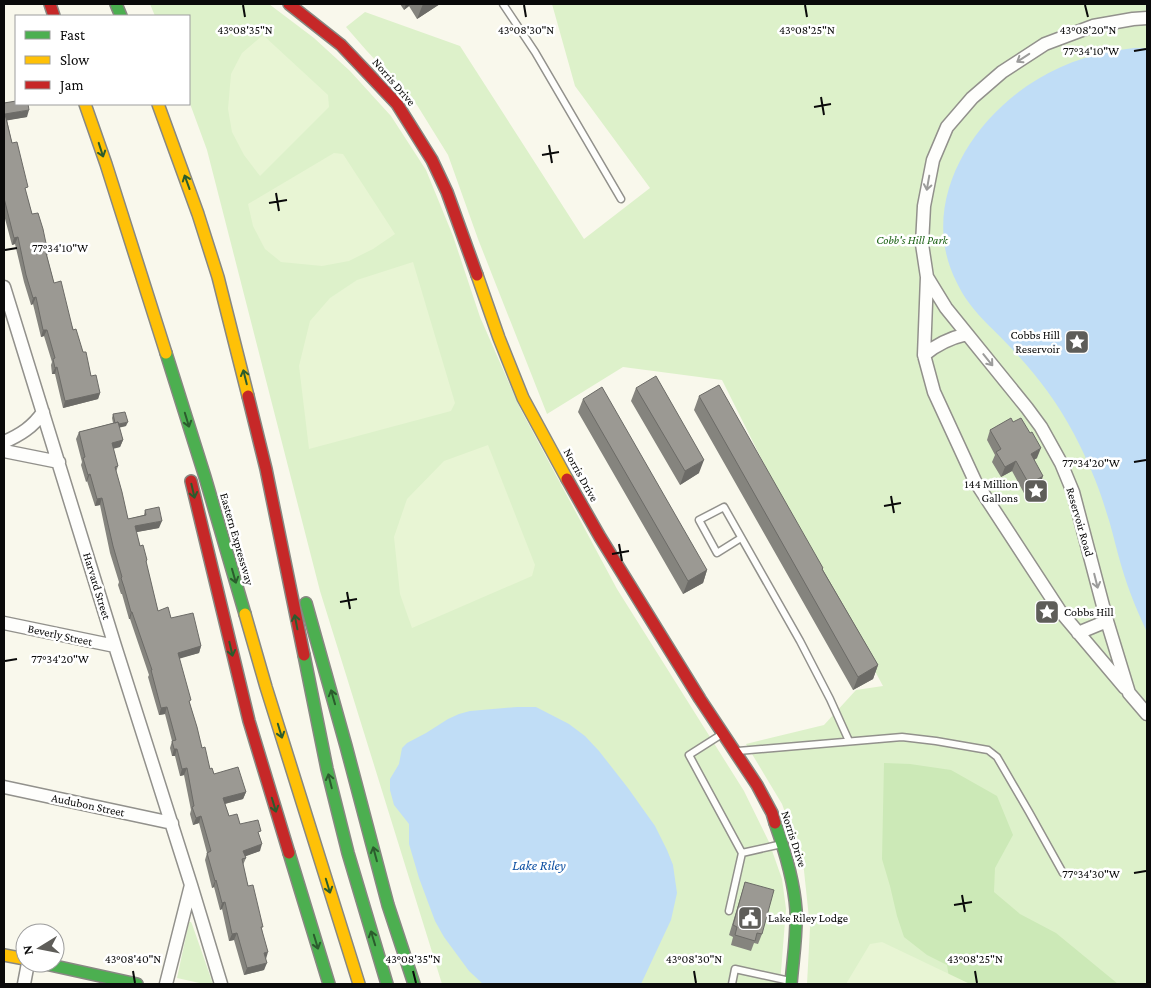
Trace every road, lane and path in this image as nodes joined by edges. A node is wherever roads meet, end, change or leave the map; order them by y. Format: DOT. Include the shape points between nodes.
graph roads {
  1 [pos="289,4"];
  2 [pos="504,4"];
  3 [pos="1147,18"];
  4 [pos="85,105"];
  5 [pos="158,105"];
  6 [pos="620,199"];
  7 [pos="927,277"];
  8 [pos="4,287"];
  9 [pos="146,290"];
  10 [pos="967,334"];
  11 [pos="924,355"];
  12 [pos="251,405"];
  13 [pos="43,412"];
  14 [pos="180,435"];
  15 [pos="4,442"];
  16 [pos="4,451"];
  17 [pos="59,462"];
  18 [pos="189,474"];
  19 [pos="741,538"];
  20 [pos="1107,621"];
  21 [pos="4,623"];
  22 [pos="1078,633"];
  23 [pos="115,646"];
  24 [pos="1129,692"];
  25 [pos="1147,714"];
  26 [pos="723,734"];
  27 [pos="848,741"];
  28 [pos="734,751"];
  29 [pos="4,787"];
  30 [pos="172,823"];
  31 [pos="783,844"];
  32 [pos="742,853"];
  33 [pos="1063,873"];
  34 [pos="192,885"];
  35 [pos="729,911"];
  36 [pos="65,968"];
  37 [pos="791,983"];
  38 [pos="137,984"];
  39 [pos="166,984"];
  40 [pos="221,984"];
  41 [pos="329,984"];
  42 [pos="359,984"];
  43 [pos="388,984"];
  44 [pos="414,984"];
  45 [pos="732,984"];
  1 -- 26 [label="main road, Norris Drive" via="341,44 397,104 416,133 447,192 524,398 600,537"];
  2 -- 6 [label="lane"];
  3 -- 7 [label="street, Reservoir Road, one-way" via="1093,26 1045,44 1002,72 972,98 948,127 933,160 924,206 922,244"];
  4 -- 9 [label="main road, Eastern Expressway, one-way"];
  12 -- 5 [label="main road, one-way" via="211,256"];
  7 -- 10 [label="street, Reservoir Road"];
  7 -- 11 [label="street, Reservoir Road"];
  8 -- 13 [label="street, Harvard Street"];
  9 -- 14 [label="main road"];
  9 -- 42 [label="main road, Eastern Expressway, one-way"];
  10 -- 11 [label="street" via="943,341"];
  10 -- 20 [label="street, Reservoir Road, one-way" via="1037,421 1061,463 1073,492"];
  11 -- 22 [label="street, Reservoir Road" via="934,392 975,481 1060,611"];
  43 -- 12 [label="main road, one-way" via="348,853 327,769"];
  44 -- 12 [label="main road, one-way" via="390,912"];
  13 -- 15 [label="street" via="32,426"];
  13 -- 17 [label="street, Harvard Street"];
  16 -- 17 [label="street"];
  17 -- 23 [label="street, Harvard Street"];
  18 -- 41 [label="main road, one-way" via="251,729"];
  19 -- 19 [label="lane" via="724,507 699,520 717,553"];
  19 -- 27 [label="lane" via="800,641"];
  20 -- 22 [label="street"];
  20 -- 24 [label="street, Reservoir Road"];
  21 -- 23 [label="street, Beverly Street"];
  22 -- 24 [label="street, Reservoir Road"];
  23 -- 30 [label="street, Harvard Street"];
  24 -- 25 [label="street, Reservoir Road"];
  26 -- 28 [label="main road, Norris Drive"];
  26 -- 32 [label="lane" via="689,755"];
  27 -- 28 [label="lane"];
  27 -- 33 [label="lane" via="902,737 988,750 997,757"];
  28 -- 31 [label="main road, Norris Drive" via="772,813"];
  29 -- 30 [label="street, Audubon Street"];
  30 -- 34 [label="street, Harvard Street"];
  31 -- 32 [label="lane"];
  31 -- 37 [label="main road, Norris Drive" via="796,911"];
  32 -- 35 [label="lane"];
  34 -- 39 [label="street"];
  34 -- 40 [label="street, Harvard Street"];
  36 -- 38 [label="main road"];
  37 -- 45 [label="lane" via="735,969"];
}
